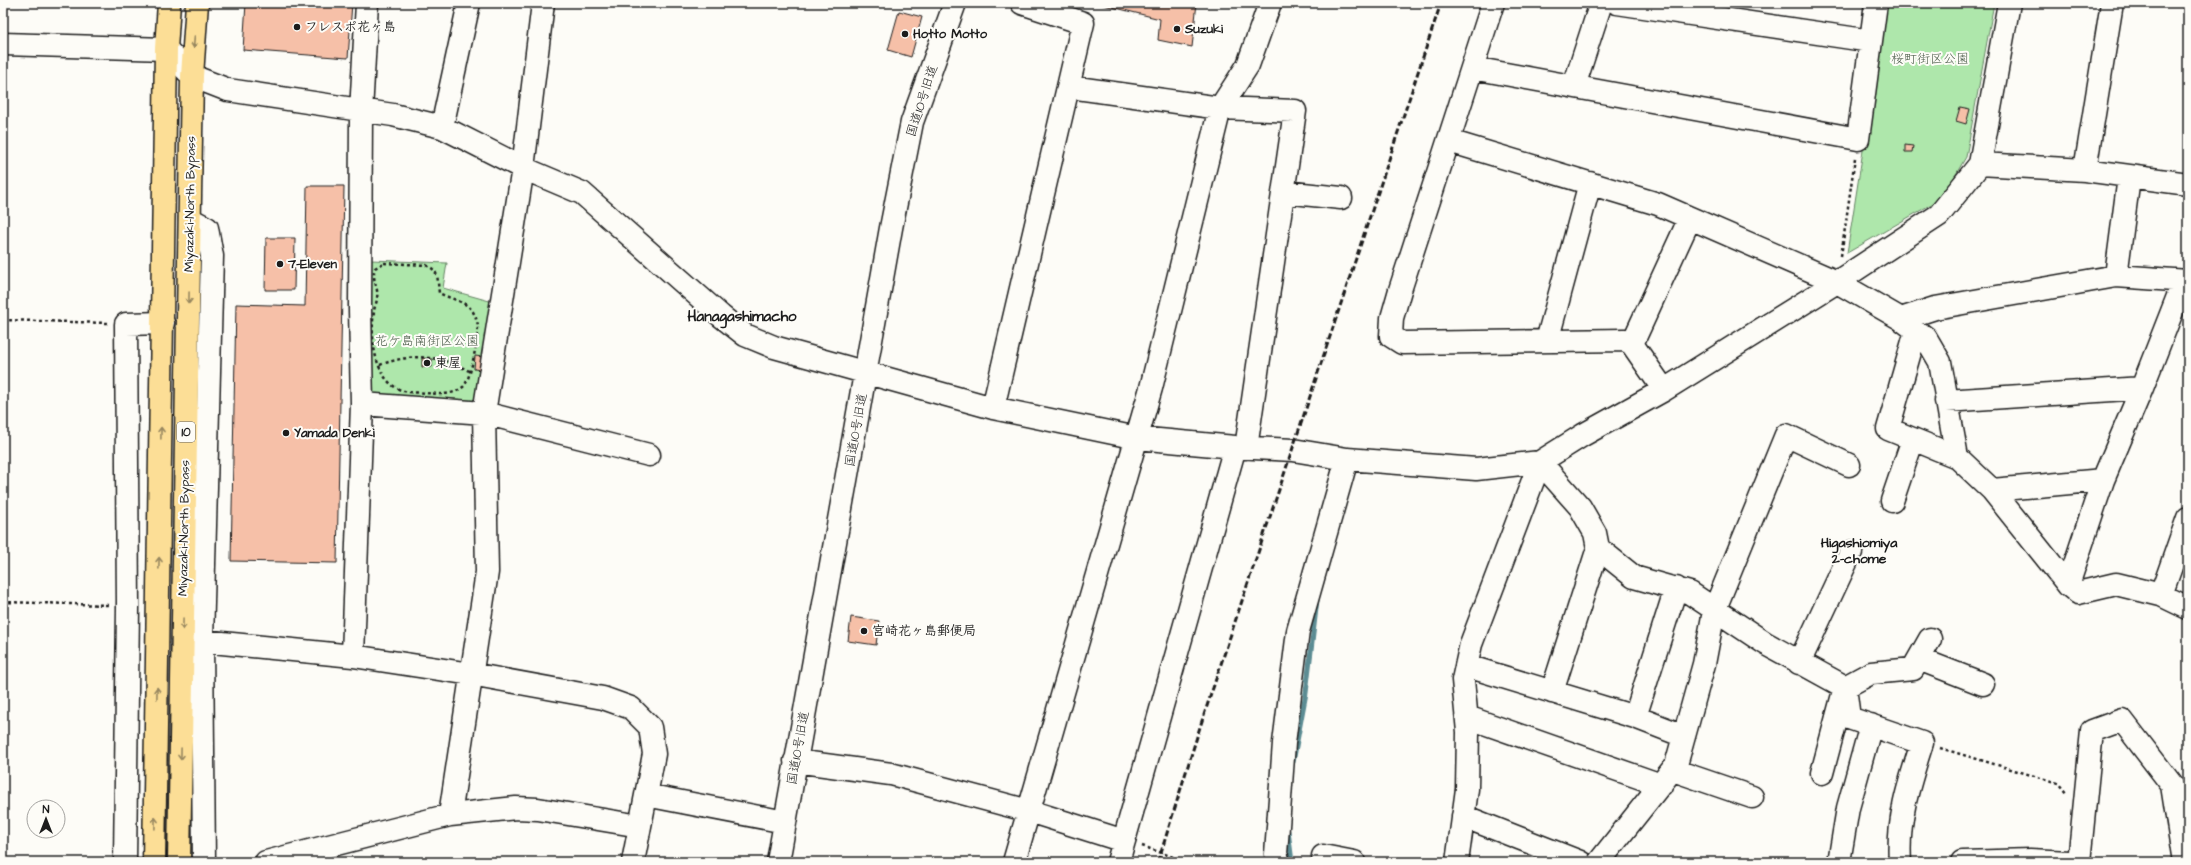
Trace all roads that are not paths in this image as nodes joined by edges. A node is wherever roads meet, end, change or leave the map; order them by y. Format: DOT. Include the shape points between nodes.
graph roads {
  1 [pos="169,3"];
  2 [pos="197,3"];
  3 [pos="367,3"];
  4 [pos="469,3"];
  5 [pos="543,3"];
  6 [pos="955,3"];
  7 [pos="1022,3"];
  8 [pos="1270,3"];
  9 [pos="1493,3"];
  10 [pos="1601,3"];
  11 [pos="1617,3"];
  12 [pos="1876,3"];
  13 [pos="2009,3"];
  14 [pos="2112,3"];
  15 [pos="1871,41"];
  16 [pos="3,44"];
  17 [pos="166,49"];
  18 [pos="1473,68"];
  19 [pos="192,76"];
  20 [pos="1574,86"];
  21 [pos="1070,87"];
  22 [pos="1220,108"];
  23 [pos="361,112"];
  24 [pos="442,128"];
  25 [pos="1449,140"];
  26 [pos="1980,164"];
  27 [pos="524,168"];
  28 [pos="2085,170"];
  29 [pos="2129,177"];
  30 [pos="1590,183"];
  31 [pos="2188,184"];
  32 [pos="1284,192"];
  33 [pos="1341,198"];
  34 [pos="1690,218"];
  35 [pos="190,219"];
  36 [pos="2116,276"];
  37 [pos="2186,281"];
  38 [pos="1837,282"];
  39 [pos="163,323"];
  40 [pos="1908,325"];
  41 [pos="1547,341"];
  42 [pos="1632,344"];
  43 [pos="866,373"];
  44 [pos="2142,388"];
  45 [pos="1664,390"];
  46 [pos="1946,402"];
  47 [pos="362,404"];
  48 [pos="993,408"];
  49 [pos="484,413"];
  50 [pos="1137,438"];
  51 [pos="1913,439"];
  52 [pos="1241,447"];
  53 [pos="649,455"];
  54 [pos="1957,457"];
  55 [pos="1347,459"];
  56 [pos="1540,462"];
  57 [pos="1849,465"];
  58 [pos="2103,480"];
  59 [pos="1992,490"];
  60 [pos="1892,501"];
  61 [pos="2188,518"];
  62 [pos="1598,548"];
  63 [pos="1851,552"];
  64 [pos="2068,586"];
  65 [pos="1676,588"];
  66 [pos="2161,594"];
  67 [pos="2188,608"];
  68 [pos="1714,611"];
  69 [pos="1930,639"];
  70 [pos="202,641"];
  71 [pos="353,656"];
  72 [pos="1919,659"];
  73 [pos="1799,663"];
  74 [pos="1467,666"];
  75 [pos="471,674"];
  76 [pos="1983,684"];
  77 [pos="1846,687"];
  78 [pos="1552,692"];
  79 [pos="1467,717"];
  80 [pos="1635,717"];
  81 [pos="1871,725"];
  82 [pos="1684,736"];
  83 [pos="795,761"];
  84 [pos="1822,773"];
  85 [pos="1667,777"];
  86 [pos="646,796"];
  87 [pos="1752,797"];
  88 [pos="1029,811"];
  89 [pos="450,815"];
  90 [pos="1463,816"];
  91 [pos="785,822"];
  92 [pos="640,826"];
  93 [pos="1124,841"];
  94 [pos="1322,856"];
  95 [pos="125,862"];
  96 [pos="154,862"];
  97 [pos="179,862"];
  98 [pos="204,862"];
  99 [pos="266,862"];
  100 [pos="633,862"];
  101 [pos="778,862"];
  102 [pos="1014,862"];
  103 [pos="1118,862"];
  104 [pos="1279,862"];
  105 [pos="1354,862"];
  106 [pos="1457,862"];
  107 [pos="1580,862"];
  108 [pos="1599,862"];
  109 [pos="1838,862"];
  110 [pos="1900,862"];
  111 [pos="1962,862"];
  112 [pos="2069,862"];
  113 [pos="2079,862"];
  114 [pos="2184,862"];
  1 -- 17 [label="highway, Miyazaki-North Bypass / 10"];
  2 -- 19 [label="highway, Miyazaki-North Bypass / 10, one-way"];
  3 -- 23 [label="street"];
  4 -- 24 [label="street"];
  5 -- 27 [label="street"];
  6 -- 43 [label="street, 国道10号旧道" via="912,122"];
  7 -- 21 [label="street" via="1083,23"];
  8 -- 22 [label="street" via="1248,65"];
  9 -- 18 [label="street"];
  10 -- 20 [label="street"];
  11 -- 15 [label="street"];
  12 -- 15 [label="street"];
  13 -- 26 [label="street"];
  14 -- 28 [label="street"];
  15 -- 20 [label="street" via="1858,139"];
  16 -- 17 [label="street"];
  17 -- 19 [label="street"];
  17 -- 39 [label="highway, Miyazaki-North Bypass / 10"];
  18 -- 20 [label="street"];
  18 -- 25 [label="street"];
  19 -- 23 [label="street" via="228,90"];
  19 -- 35 [label="highway, Miyazaki-North Bypass / 10"];
  21 -- 22 [label="street"];
  21 -- 48 [label="street"];
  22 -- 32 [label="street" via="1296,111"];
  22 -- 50 [label="street"];
  23 -- 24 [label="street" via="393,115"];
  23 -- 47 [label="street"];
  24 -- 27 [label="street"];
  25 -- 30 [label="street"];
  25 -- 41 [label="street" via="1400,290 1392,318 1391,336 1402,343"];
  26 -- 28 [label="street"];
  26 -- 38 [label="street" via="1939,215"];
  27 -- 43 [label="street" via="582,193 721,316 746,335 774,347"];
  27 -- 49 [label="street"];
  28 -- 29 [label="street"];
  29 -- 31 [label="street"];
  29 -- 36 [label="street"];
  30 -- 34 [label="street" via="1658,204"];
  30 -- 41 [label="street"];
  32 -- 33 [label="street"];
  32 -- 52 [label="street"];
  34 -- 38 [label="street"];
  34 -- 42 [label="street"];
  35 -- 70 [label="street" via="207,228 212,256"];
  35 -- 97 [label="highway, Miyazaki-North Bypass / 10, one-way"];
  36 -- 37 [label="street"];
  36 -- 40 [label="street" via="1934,308"];
  37 -- 44 [label="street"];
  38 -- 40 [label="street"];
  38 -- 45 [label="street"];
  39 -- 95 [label="street" via="126,324 128,606"];
  96 -- 39 [label="highway, Miyazaki-North Bypass / 10, one-way"];
  40 -- 46 [label="street" via="1926,338 1940,362"];
  40 -- 51 [label="street" via="1888,429"];
  41 -- 42 [label="street" via="1625,340"];
  42 -- 45 [label="street"];
  43 -- 48 [label="street"];
  43 -- 83 [label="street, 国道10号旧道"];
  44 -- 46 [label="street"];
  44 -- 58 [label="street"];
  45 -- 56 [label="street"];
  46 -- 54 [label="street"];
  47 -- 49 [label="street"];
  47 -- 71 [label="street"];
  48 -- 50 [label="street"];
  49 -- 53 [label="street"];
  49 -- 75 [label="street" via="488,572"];
  50 -- 52 [label="street"];
  50 -- 88 [label="street"];
  51 -- 54 [label="street"];
  51 -- 60 [label="street"];
  52 -- 55 [label="street" via="1293,450"];
  52 -- 93 [label="street"];
  54 -- 59 [label="street"];
  55 -- 56 [label="street" via="1476,469"];
  55 -- 104 [label="street" via="1298,631 1284,743 1276,854"];
  56 -- 62 [label="street" via="1580,507 1594,532"];
  56 -- 74 [label="street" via="1471,644"];
  57 -- 68 [label="street" via="1786,435"];
  58 -- 59 [label="street"];
  58 -- 64 [label="street"];
  59 -- 64 [label="street"];
  61 -- 66 [label="street"];
  62 -- 65 [label="street" via="1634,577"];
  62 -- 78 [label="street"];
  63 -- 73 [label="street"];
  64 -- 66 [label="street" via="2078,593 2116,584"];
  65 -- 68 [label="street" via="1690,592"];
  65 -- 80 [label="street"];
  66 -- 67 [label="street"];
  68 -- 73 [label="street"];
  68 -- 82 [label="street" via="1704,664"];
  69 -- 72 [label="street"];
  70 -- 71 [label="street"];
  70 -- 98 [label="street"];
  71 -- 75 [label="street"];
  72 -- 76 [label="street"];
  72 -- 77 [label="street" via="1913,669 1871,674"];
  73 -- 77 [label="street"];
  74 -- 78 [label="street"];
  74 -- 79 [label="street" via="1463,680"];
  75 -- 86 [label="street" via="603,698 631,708 650,727 654,754"];
  75 -- 89 [label="street"];
  77 -- 81 [label="street" via="1849,718"];
  77 -- 84 [label="street"];
  78 -- 80 [label="street"];
  79 -- 85 [label="street"];
  79 -- 90 [label="street" via="1467,789"];
  80 -- 82 [label="street"];
  81 -- 109 [label="street" via="1848,808"];
  81 -- 110 [label="street" via="1922,743 1903,803 1898,838"];
  82 -- 85 [label="street" via="1676,766"];
  83 -- 88 [label="street" via="891,774"];
  83 -- 91 [label="street, 国道10号旧道"];
  85 -- 87 [label="street"];
  85 -- 108 [label="street"];
  86 -- 91 [label="street"];
  86 -- 92 [label="street"];
  88 -- 93 [label="street"];
  88 -- 102 [label="street"];
  89 -- 92 [label="street" via="516,808 538,809"];
  89 -- 99 [label="street"];
  90 -- 106 [label="street"];
  90 -- 107 [label="street"];
  91 -- 101 [label="street, 国道10号旧道"];
  92 -- 100 [label="street"];
  93 -- 103 [label="street"];
  94 -- 105 [label="street"];
  111 -- 112 [label="street"];
  113 -- 114 [label="street" via="2092,731 2122,720 2172,785"];
}
